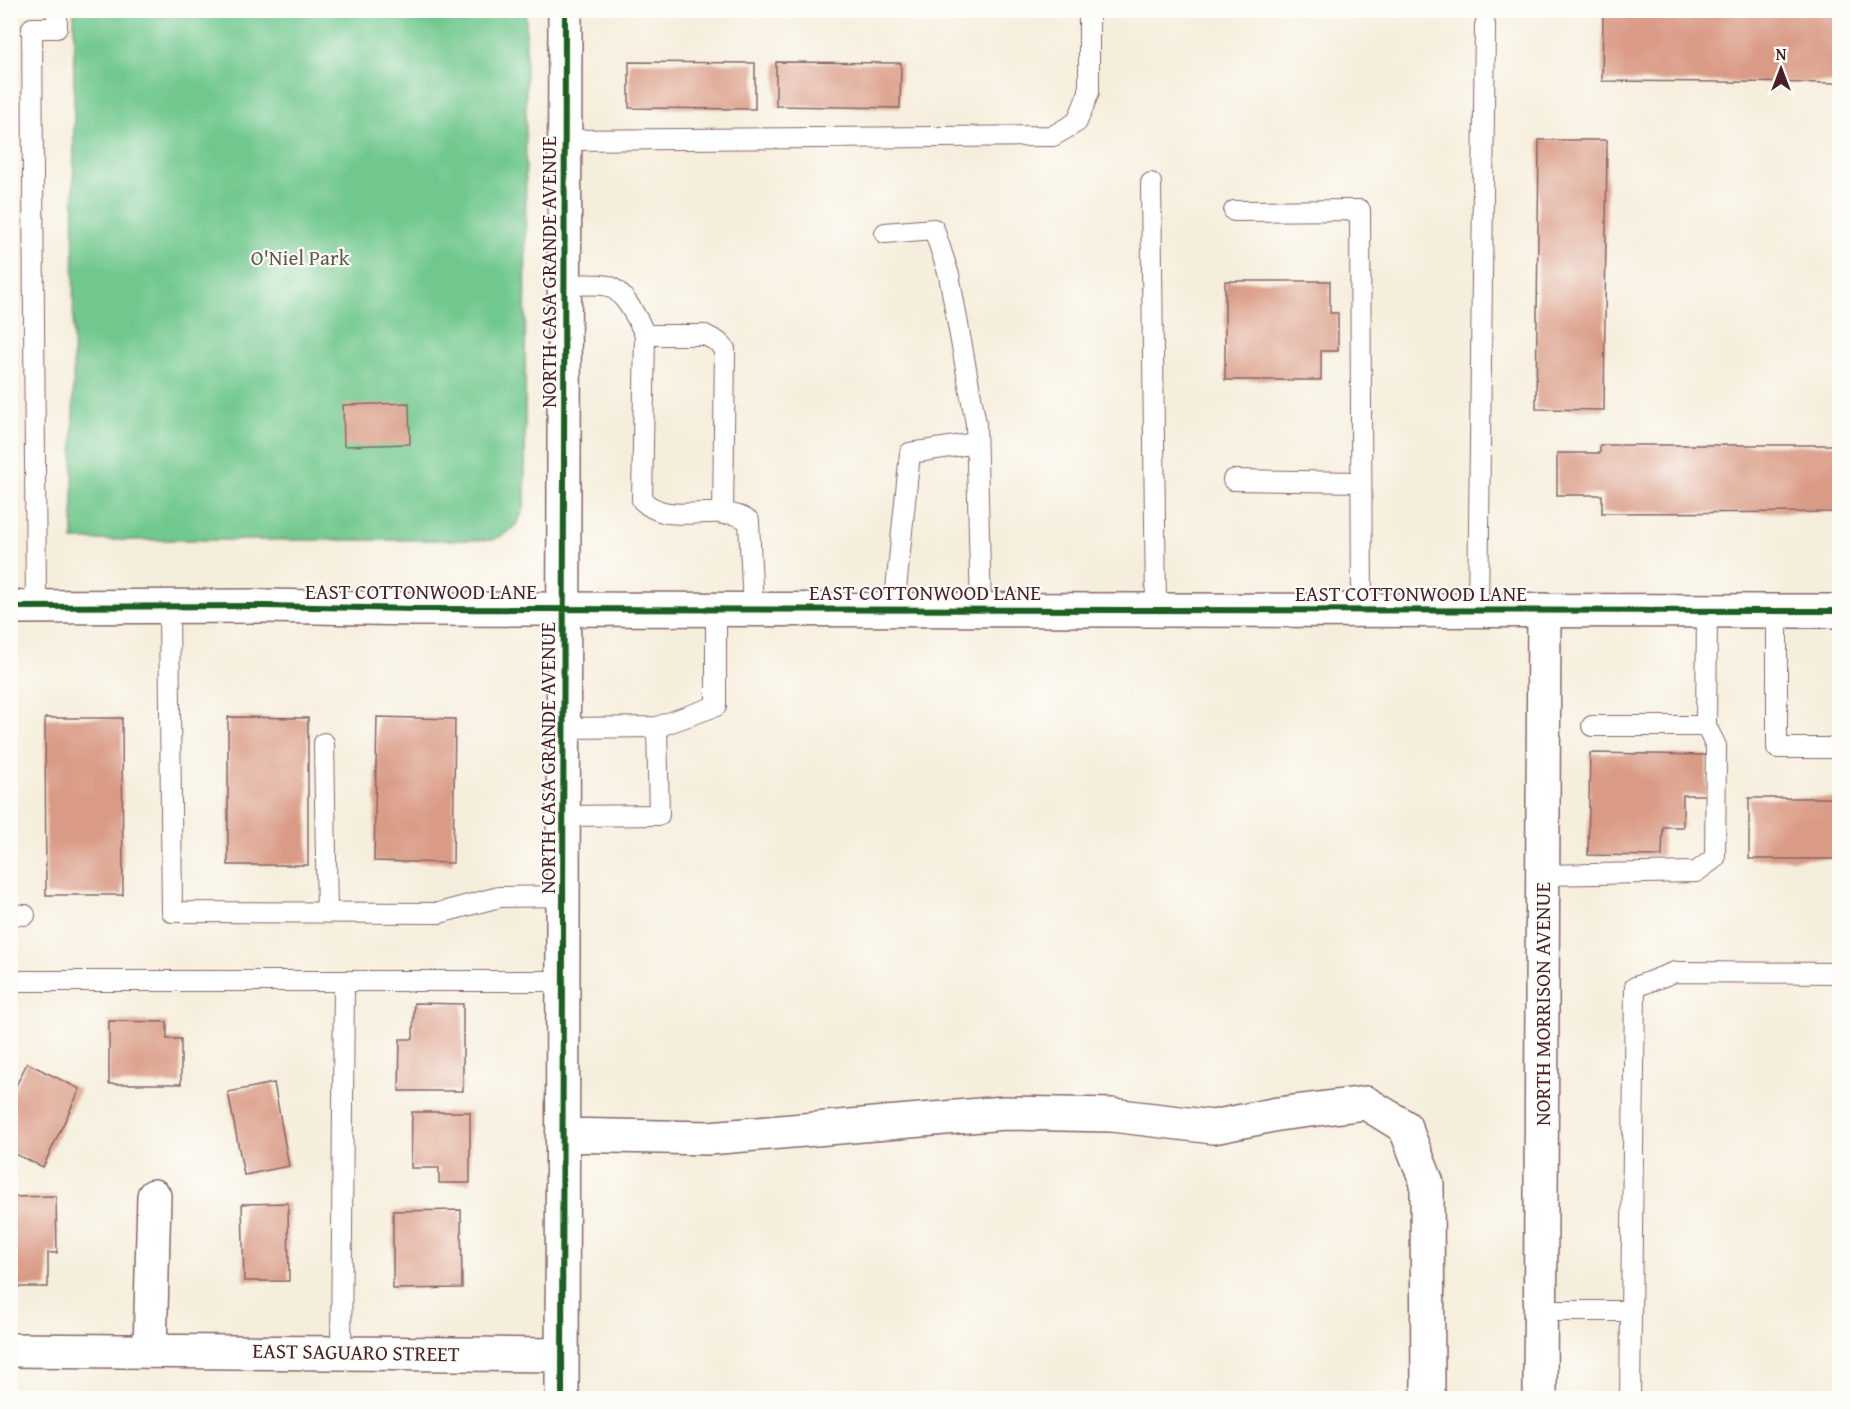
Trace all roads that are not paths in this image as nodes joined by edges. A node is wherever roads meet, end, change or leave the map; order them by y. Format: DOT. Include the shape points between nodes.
graph roads {
  1 [pos="57,10"];
  2 [pos="565,10"];
  3 [pos="1089,10"];
  4 [pos="1485,25"];
  5 [pos="565,140"];
  6 [pos="1151,183"];
  7 [pos="1234,211"];
  8 [pos="885,233"];
  9 [pos="564,285"];
  10 [pos="645,335"];
  11 [pos="976,442"];
  12 [pos="1233,480"];
  13 [pos="1361,482"];
  14 [pos="723,514"];
  15 [pos="169,606"];
  16 [pos="23,607"];
  17 [pos="564,608"];
  18 [pos="716,609"];
  19 [pos="753,609"];
  20 [pos="894,609"];
  21 [pos="981,609"];
  22 [pos="1156,609"];
  23 [pos="1362,610"];
  24 [pos="1478,610"];
  25 [pos="1544,610"];
  26 [pos="1707,611"];
  27 [pos="1777,611"];
  28 [pos="1839,611"];
  29 [pos="1592,726"];
  30 [pos="1706,726"];
  31 [pos="657,727"];
  32 [pos="564,728"];
  33 [pos="324,742"];
  34 [pos="1839,748"];
  35 [pos="563,816"];
  36 [pos="1543,875"];
  37 [pos="563,896"];
  38 [pos="327,914"];
  39 [pos="1839,973"];
  40 [pos="10,981"];
  41 [pos="344,981"];
  42 [pos="563,981"];
  43 [pos="563,1135"];
  44 [pos="154,1196"];
  45 [pos="1540,1311"];
  46 [pos="1631,1311"];
  47 [pos="10,1350"];
  48 [pos="150,1350"];
  49 [pos="340,1352"];
  50 [pos="562,1355"];
  51 [pos="562,1398"];
  52 [pos="1428,1398"];
  53 [pos="1540,1398"];
  54 [pos="1630,1398"];
  1 -- 16 [label="lane" via="57,28 32,28"];
  2 -- 5 [label="street, NORTH CASA GRANDE AVENUE"];
  3 -- 5 [label="lane" via="1089,92 1077,122 1053,136"];
  4 -- 24 [label="lane"];
  5 -- 9 [label="street, NORTH CASA GRANDE AVENUE"];
  6 -- 22 [label="lane"];
  7 -- 13 [label="lane" via="1360,210"];
  8 -- 11 [label="lane" via="934,229 949,275"];
  9 -- 10 [label="lane" via="609,286 624,298"];
  9 -- 17 [label="street, NORTH CASA GRANDE AVENUE"];
  10 -- 14 [label="lane" via="705,335 725,349"];
  10 -- 14 [label="lane" via="642,500 651,509 664,513"];
  11 -- 20 [label="lane" via="910,453"];
  11 -- 21 [label="lane"];
  12 -- 13 [label="lane"];
  13 -- 23 [label="lane"];
  14 -- 19 [label="lane" via="749,521"];
  15 -- 16 [label="street, EAST COTTONWOOD LANE"];
  15 -- 17 [label="street, EAST COTTONWOOD LANE"];
  15 -- 38 [label="lane" via="172,912"];
  17 -- 18 [label="street, EAST COTTONWOOD LANE"];
  17 -- 32 [label="street, NORTH CASA GRANDE AVENUE"];
  18 -- 19 [label="street, EAST COTTONWOOD LANE"];
  18 -- 31 [label="lane" via="716,706"];
  19 -- 20 [label="street, EAST COTTONWOOD LANE"];
  20 -- 21 [label="street, EAST COTTONWOOD LANE"];
  21 -- 22 [label="street, EAST COTTONWOOD LANE"];
  22 -- 23 [label="street, EAST COTTONWOOD LANE"];
  23 -- 24 [label="street, EAST COTTONWOOD LANE"];
  24 -- 25 [label="street, EAST COTTONWOOD LANE"];
  25 -- 26 [label="street, EAST COTTONWOOD LANE"];
  25 -- 36 [label="street, NORTH MORRISON AVENUE"];
  26 -- 27 [label="street, EAST COTTONWOOD LANE"];
  26 -- 30 [label="lane"];
  27 -- 28 [label="street, EAST COTTONWOOD LANE"];
  27 -- 34 [label="lane" via="1777,748"];
  29 -- 30 [label="lane"];
  30 -- 36 [label="lane" via="1716,746 1715,858 1696,872"];
  31 -- 32 [label="lane"];
  31 -- 35 [label="lane" via="659,815"];
  32 -- 35 [label="street, NORTH CASA GRANDE AVENUE"];
  33 -- 38 [label="lane"];
  35 -- 37 [label="street, NORTH CASA GRANDE AVENUE"];
  36 -- 45 [label="street, NORTH MORRISON AVENUE"];
  37 -- 38 [label="lane" via="499,897 439,913"];
  37 -- 42 [label="street, NORTH CASA GRANDE AVENUE"];
  39 -- 46 [label="lane" via="1675,972 1635,987"];
  40 -- 41 [label="lane"];
  41 -- 42 [label="lane"];
  41 -- 49 [label="lane"];
  42 -- 43 [label="street, NORTH CASA GRANDE AVENUE"];
  43 -- 50 [label="street, NORTH CASA GRANDE AVENUE"];
  43 -- 52 [label="street" via="709,1138 1004,1113 1112,1115 1213,1127 1366,1103 1405,1127 1427,1184"];
  44 -- 48 [label="street"];
  45 -- 46 [label="lane"];
  45 -- 53 [label="street, NORTH MORRISON AVENUE"];
  46 -- 54 [label="lane"];
  47 -- 48 [label="street, EAST SAGUARO STREET"];
  48 -- 49 [label="street, EAST SAGUARO STREET"];
  49 -- 50 [label="street, EAST SAGUARO STREET"];
  50 -- 51 [label="street, NORTH CASA GRANDE AVENUE"];
}
